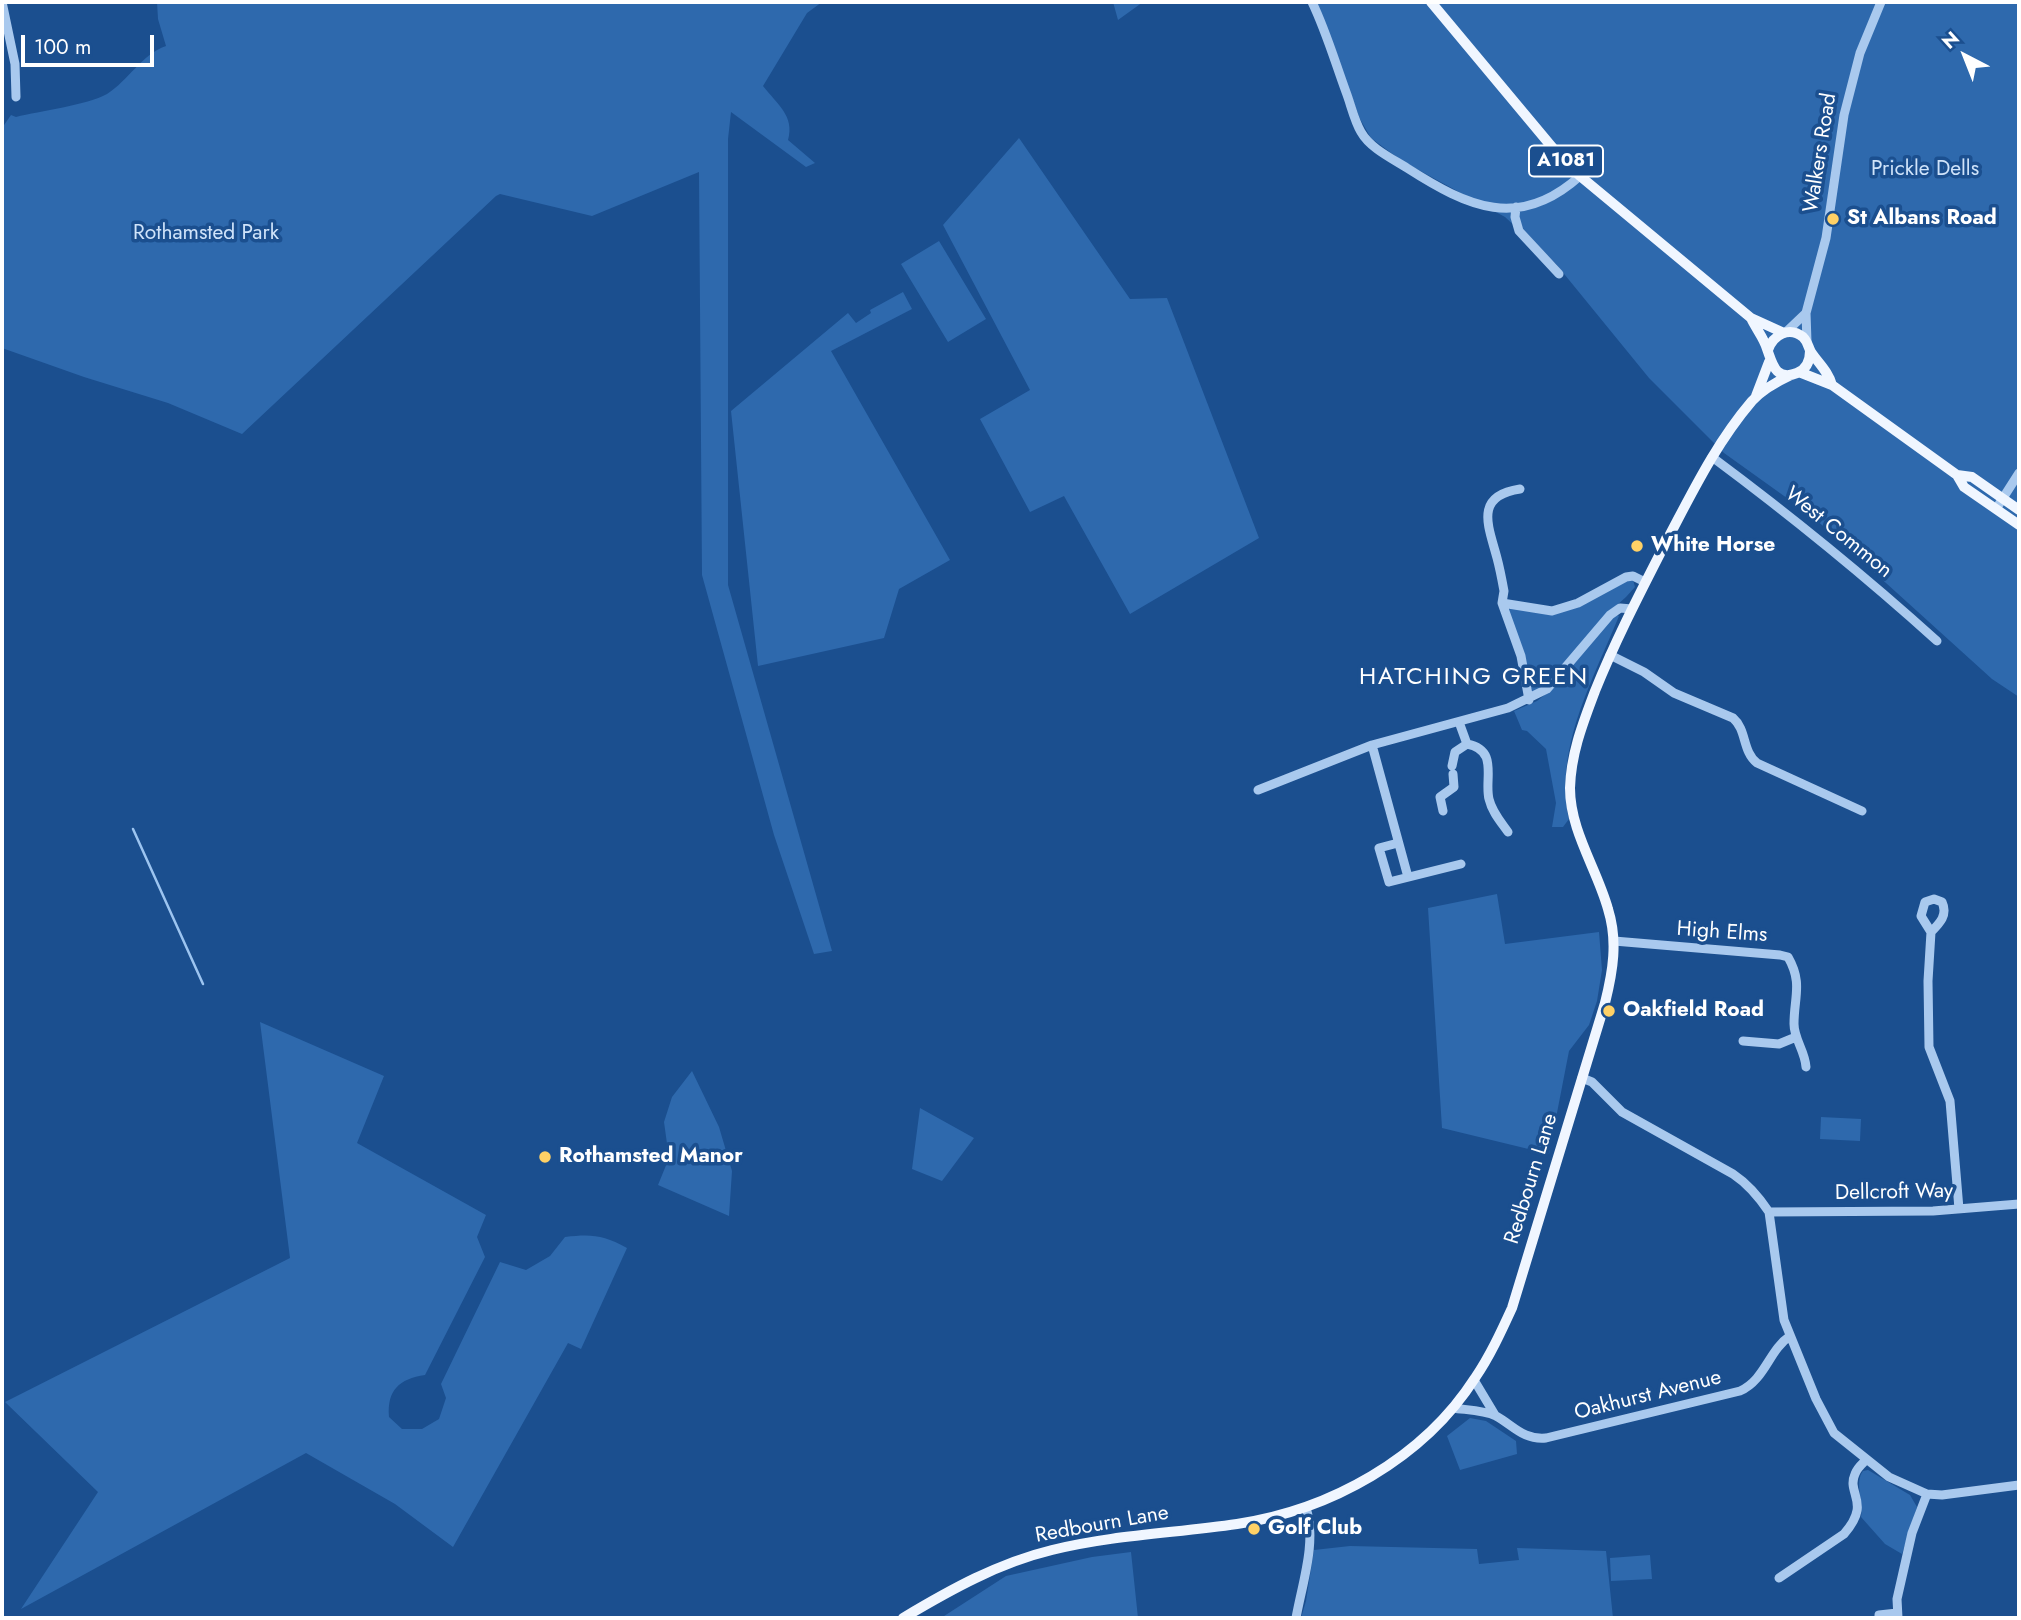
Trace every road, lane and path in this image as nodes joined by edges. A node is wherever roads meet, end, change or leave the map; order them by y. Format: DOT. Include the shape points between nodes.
graph roads {
  1 [pos="2,2"];
  2 [pos="1312,2"];
  3 [pos="1431,2"];
  4 [pos="1881,2"];
  5 [pos="16,97"];
  6 [pos="1580,176"];
  7 [pos="1516,207"];
  8 [pos="1559,274"];
  9 [pos="1807,313"];
  10 [pos="1751,318"];
  11 [pos="1785,333"];
  12 [pos="1809,346"];
  13 [pos="1769,356"];
  14 [pos="1795,374"];
  15 [pos="1832,385"];
  16 [pos="1754,398"];
  17 [pos="1712,457"];
  18 [pos="2019,473"];
  19 [pos="1957,474"];
  20 [pos="1520,489"];
  21 [pos="2002,498"];
  22 [pos="1996,509"];
  23 [pos="2019,510"];
  24 [pos="2019,524"];
  25 [pos="1645,582"];
  26 [pos="1502,603"];
  27 [pos="1632,609"];
  28 [pos="1937,641"];
  29 [pos="1610,655"];
  30 [pos="1529,700"];
  31 [pos="1460,722"];
  32 [pos="1467,744"];
  33 [pos="1372,745"];
  34 [pos="1258,789"];
  35 [pos="1443,811"];
  36 [pos="1862,811"];
  37 [pos="1508,832"];
  38 [pos="1398,843"];
  39 [pos="1461,864"];
  40 [pos="1408,877"];
  41 [pos="1931,932"];
  42 [pos="1614,941"];
  43 [pos="1796,1037"];
  44 [pos="1743,1041"];
  45 [pos="1806,1067"];
  46 [pos="1582,1078"];
  47 [pos="2019,1204"];
  48 [pos="1959,1209"];
  49 [pos="1769,1212"];
  50 [pos="1790,1336"];
  51 [pos="1474,1380"];
  52 [pos="1452,1408"];
  53 [pos="1495,1415"];
  54 [pos="1866,1460"];
  55 [pos="2019,1485"];
  56 [pos="1927,1494"];
  57 [pos="1306,1508"];
  58 [pos="1779,1578"];
  59 [pos="1898,1616"];
  60 [pos="903,1618"];
  61 [pos="1296,1618"];
  62 [pos="1879,1618"];
  1 -- 5 [label="street" via="15,64"];
  2 -- 7 [label="street" via="1358,126 1369,142 1433,185 1483,207"];
  3 -- 6 [label="main road, A1081"];
  4 -- 9 [label="street, Walkers Road" via="1850,84 1826,238"];
  6 -- 7 [label="street" via="1563,191"];
  6 -- 10 [label="main road, A1081"];
  7 -- 8 [label="street" via="1519,231"];
  9 -- 11 [label="street"];
  9 -- 12 [label="street, Walkers Road"];
  10 -- 11 [label="main road, A1081"];
  10 -- 13 [label="main road, A1081"];
  11 -- 12 [label="main road" via="1798,334"];
  11 -- 13 [label="main road" via="1773,339"];
  12 -- 14 [label="main road" via="1808,363"];
  12 -- 15 [label="main road"];
  13 -- 14 [label="main road" via="1778,372"];
  13 -- 16 [label="main road, Redbourn Lane"];
  14 -- 15 [label="main road"];
  14 -- 16 [label="main road, Redbourn Lane"];
  15 -- 19 [label="main road"];
  16 -- 17 [label="main road, Redbourn Lane"];
  17 -- 25 [label="main road, Redbourn Lane"];
  17 -- 28 [label="street, West Common" via="1845,560"];
  18 -- 21 [label="street"];
  19 -- 21 [label="main road" via="1972,477"];
  19 -- 22 [label="main road" via="1964,487"];
  20 -- 26 [label="street" via="1501,494 1486,519 1504,591"];
  21 -- 22 [label="street"];
  21 -- 23 [label="main road"];
  22 -- 24 [label="main road"];
  25 -- 26 [label="street" via="1626,577 1578,603 1552,611"];
  25 -- 27 [label="main road, Redbourn Lane"];
  26 -- 30 [label="street" via="1521,656"];
  27 -- 29 [label="main road, Redbourn Lane"];
  27 -- 30 [label="street" via="1620,608 1610,615 1547,689"];
  29 -- 36 [label="street" via="1674,694 1733,718 1757,763"];
  29 -- 42 [label="main road, Redbourn Lane" via="1580,730 1570,791 1576,822 1609,910"];
  30 -- 31 [label="street"];
  31 -- 32 [label="street"];
  31 -- 33 [label="street"];
  32 -- 35 [label="street" via="1454,752 1454,787 1440,797"];
  32 -- 37 [label="street" via="1486,757 1490,802"];
  33 -- 34 [label="street"];
  33 -- 38 [label="street"];
  38 -- 40 [label="street"];
  38 -- 40 [label="street" via="1379,848 1389,882"];
  39 -- 40 [label="street"];
  41 -- 48 [label="street" via="1929,1047 1950,1101"];
  42 -- 43 [label="street, High Elms" via="1784,955 1797,980"];
  42 -- 46 [label="main road, Redbourn Lane" via="1611,981"];
  43 -- 44 [label="street" via="1779,1044"];
  43 -- 45 [label="street, High Elms"];
  46 -- 49 [label="street" via="1597,1086 1622,1112 1744,1182"];
  46 -- 51 [label="main road, Redbourn Lane" via="1512,1308"];
  47 -- 48 [label="street, Dellcroft Way"];
  48 -- 49 [label="street, Dellcroft Way"];
  49 -- 50 [label="street" via="1780,1303"];
  50 -- 53 [label="street, Oakhurst Avenue" via="1754,1382 1740,1391 1546,1438 1527,1437"];
  50 -- 54 [label="street" via="1828,1426"];
  51 -- 52 [label="main road, Redbourn Lane"];
  51 -- 53 [label="street, Oakhurst Avenue"];
  52 -- 53 [label="street, Oakhurst Avenue"];
  52 -- 57 [label="main road, Redbourn Lane" via="1410,1449 1371,1477"];
  54 -- 56 [label="street" via="1908,1488"];
  54 -- 58 [label="street" via="1854,1475 1859,1503 1850,1528"];
  55 -- 56 [label="street"];
  56 -- 59 [label="street" via="1912,1533 1897,1599"];
  57 -- 60 [label="main road, Redbourn Lane" via="1241,1524 1052,1549 991,1571"];
  57 -- 61 [label="street" via="1308,1552"];
  59 -- 62 [label="street"];
}
